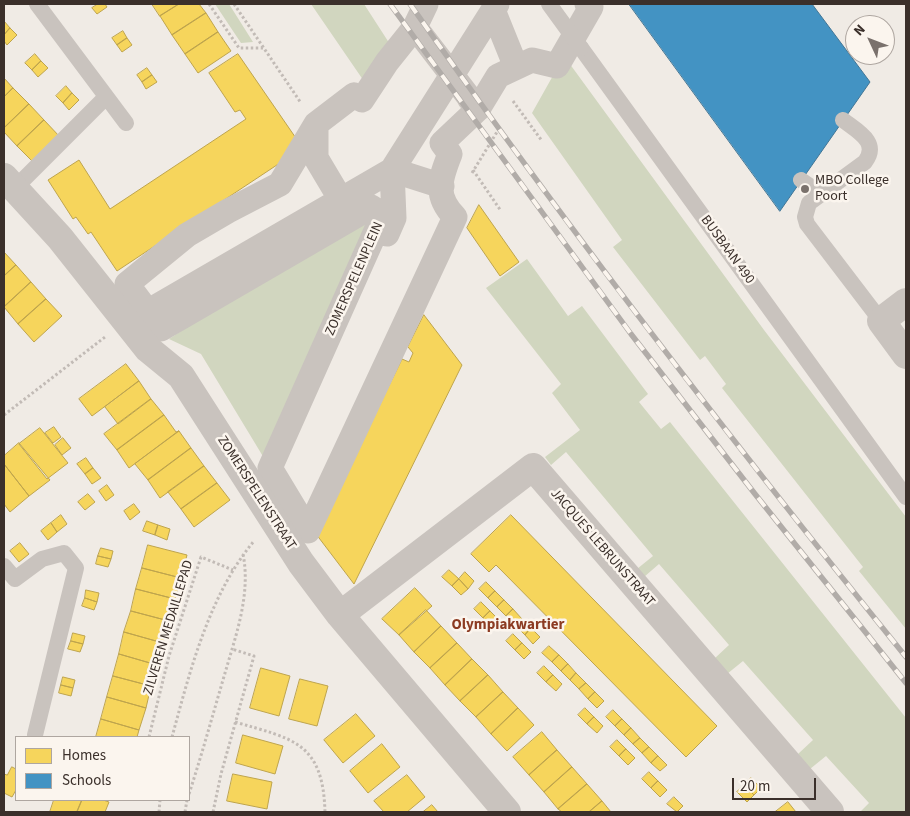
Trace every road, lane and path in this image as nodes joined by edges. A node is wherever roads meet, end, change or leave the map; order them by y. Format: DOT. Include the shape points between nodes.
graph roads {
  1 [pos="37,4"];
  2 [pos="209,4"];
  3 [pos="234,4"];
  4 [pos="426,4"];
  5 [pos="549,4"];
  6 [pos="587,4"];
  7 [pos="495,7"];
  8 [pos="415,27"];
  9 [pos="264,48"];
  10 [pos="516,67"];
  11 [pos="451,75"];
  12 [pos="106,97"];
  13 [pos="514,103"];
  14 [pos="478,109"];
  15 [pos="843,120"];
  16 [pos="126,123"];
  17 [pos="316,124"];
  18 [pos="542,141"];
  19 [pos="392,170"];
  20 [pos="474,172"];
  21 [pos="801,180"];
  22 [pos="9,182"];
  23 [pos="442,186"];
  24 [pos="820,193"];
  25 [pos="341,200"];
  26 [pos="501,211"];
  27 [pos="906,302"];
  28 [pos="136,317"];
  29 [pos="881,321"];
  30 [pos="906,355"];
  31 [pos="4,415"];
  32 [pos="281,486"];
  33 [pos="906,496"];
  34 [pos="272,519"];
  35 [pos="243,554"];
  36 [pos="4,566"];
  37 [pos="232,570"];
  38 [pos="9,584"];
  39 [pos="340,615"];
  40 [pos="232,649"];
  41 [pos="235,722"];
  42 [pos="36,735"];
  43 [pos="149,736"];
  44 [pos="172,736"];
  45 [pos="190,791"];
  46 [pos="213,812"];
  47 [pos="325,812"];
  48 [pos="506,812"];
  49 [pos="830,812"];
  1 -- 12 [label="lane"];
  2 -- 9 [label="path" via="239,48"];
  3 -- 9 [label="path"];
  4 -- 8 [label="street"];
  5 -- 33 [label="lane, BUSBAAN 490, bridge"];
  6 -- 10 [label="street" via="591,7 557,66 532,60"];
  7 -- 10 [label="street"];
  7 -- 11 [label="street"];
  8 -- 11 [label="street"];
  8 -- 17 [label="street, ZOMERSPELENPLEIN" via="362,100 354,95"];
  9 -- 17 [label="path"];
  10 -- 14 [label="street" via="498,76"];
  11 -- 14 [label="street"];
  11 -- 19 [label="street"];
  12 -- 16 [label="lane"];
  12 -- 22 [label="lane"];
  13 -- 18 [label="path"];
  14 -- 23 [label="street, ZOMERSPELENPLEIN" via="442,143 450,154 441,179"];
  15 -- 24 [label="lane" via="870,143 870,153 865,162"];
  17 -- 25 [label="street" via="316,158"];
  17 -- 28 [label="street, ZOMERSPELENPLEIN" via="280,184 187,236 127,284"];
  19 -- 23 [label="street"];
  19 -- 25 [label="street"];
  19 -- 32 [label="street, ZOMERSPELENPLEIN" via="394,218"];
  20 -- 26 [label="path"];
  21 -- 24 [label="lane"];
  22 -- 28 [label="street, ZOMERSPELENSTRAAT"];
  23 -- 32 [label="street, ZOMERSPELENPLEIN" via="444,206 455,217 308,531"];
  24 -- 29 [label="lane" via="806,209 807,224"];
  25 -- 28 [label="street"];
  27 -- 29 [label="street"];
  28 -- 31 [label="path"];
  28 -- 32 [label="street, ZOMERSPELENPLEIN" via="161,329 371,207 383,215 270,468"];
  28 -- 34 [label="street, ZOMERSPELENSTRAAT" via="148,349 181,376"];
  29 -- 30 [label="street"];
  32 -- 34 [label="street, ZOMERSPELENPLEIN"];
  34 -- 35 [label="path"];
  34 -- 39 [label="street, ZOMERSPELENSTRAAT"];
  35 -- 37 [label="path"];
  35 -- 40 [label="path" via="247,572 244,598"];
  36 -- 38 [label="lane"];
  37 -- 43 [label="path, ZILVEREN MEDAILLEPAD" via="201,557 169,656"];
  37 -- 44 [label="path" via="185,689"];
  38 -- 42 [label="lane" via="42,559 64,553 76,568"];
  39 -- 48 [label="street, ZOMERSPELENSTRAAT"];
  39 -- 49 [label="street, JACQUES LEBRUNSTRAAT" via="533,467"];
  40 -- 41 [label="path" via="254,656"];
  40 -- 45 [label="path"];
  41 -- 46 [label="path"];
  41 -- 47 [label="path" via="279,735 302,746 320,773"];
}
